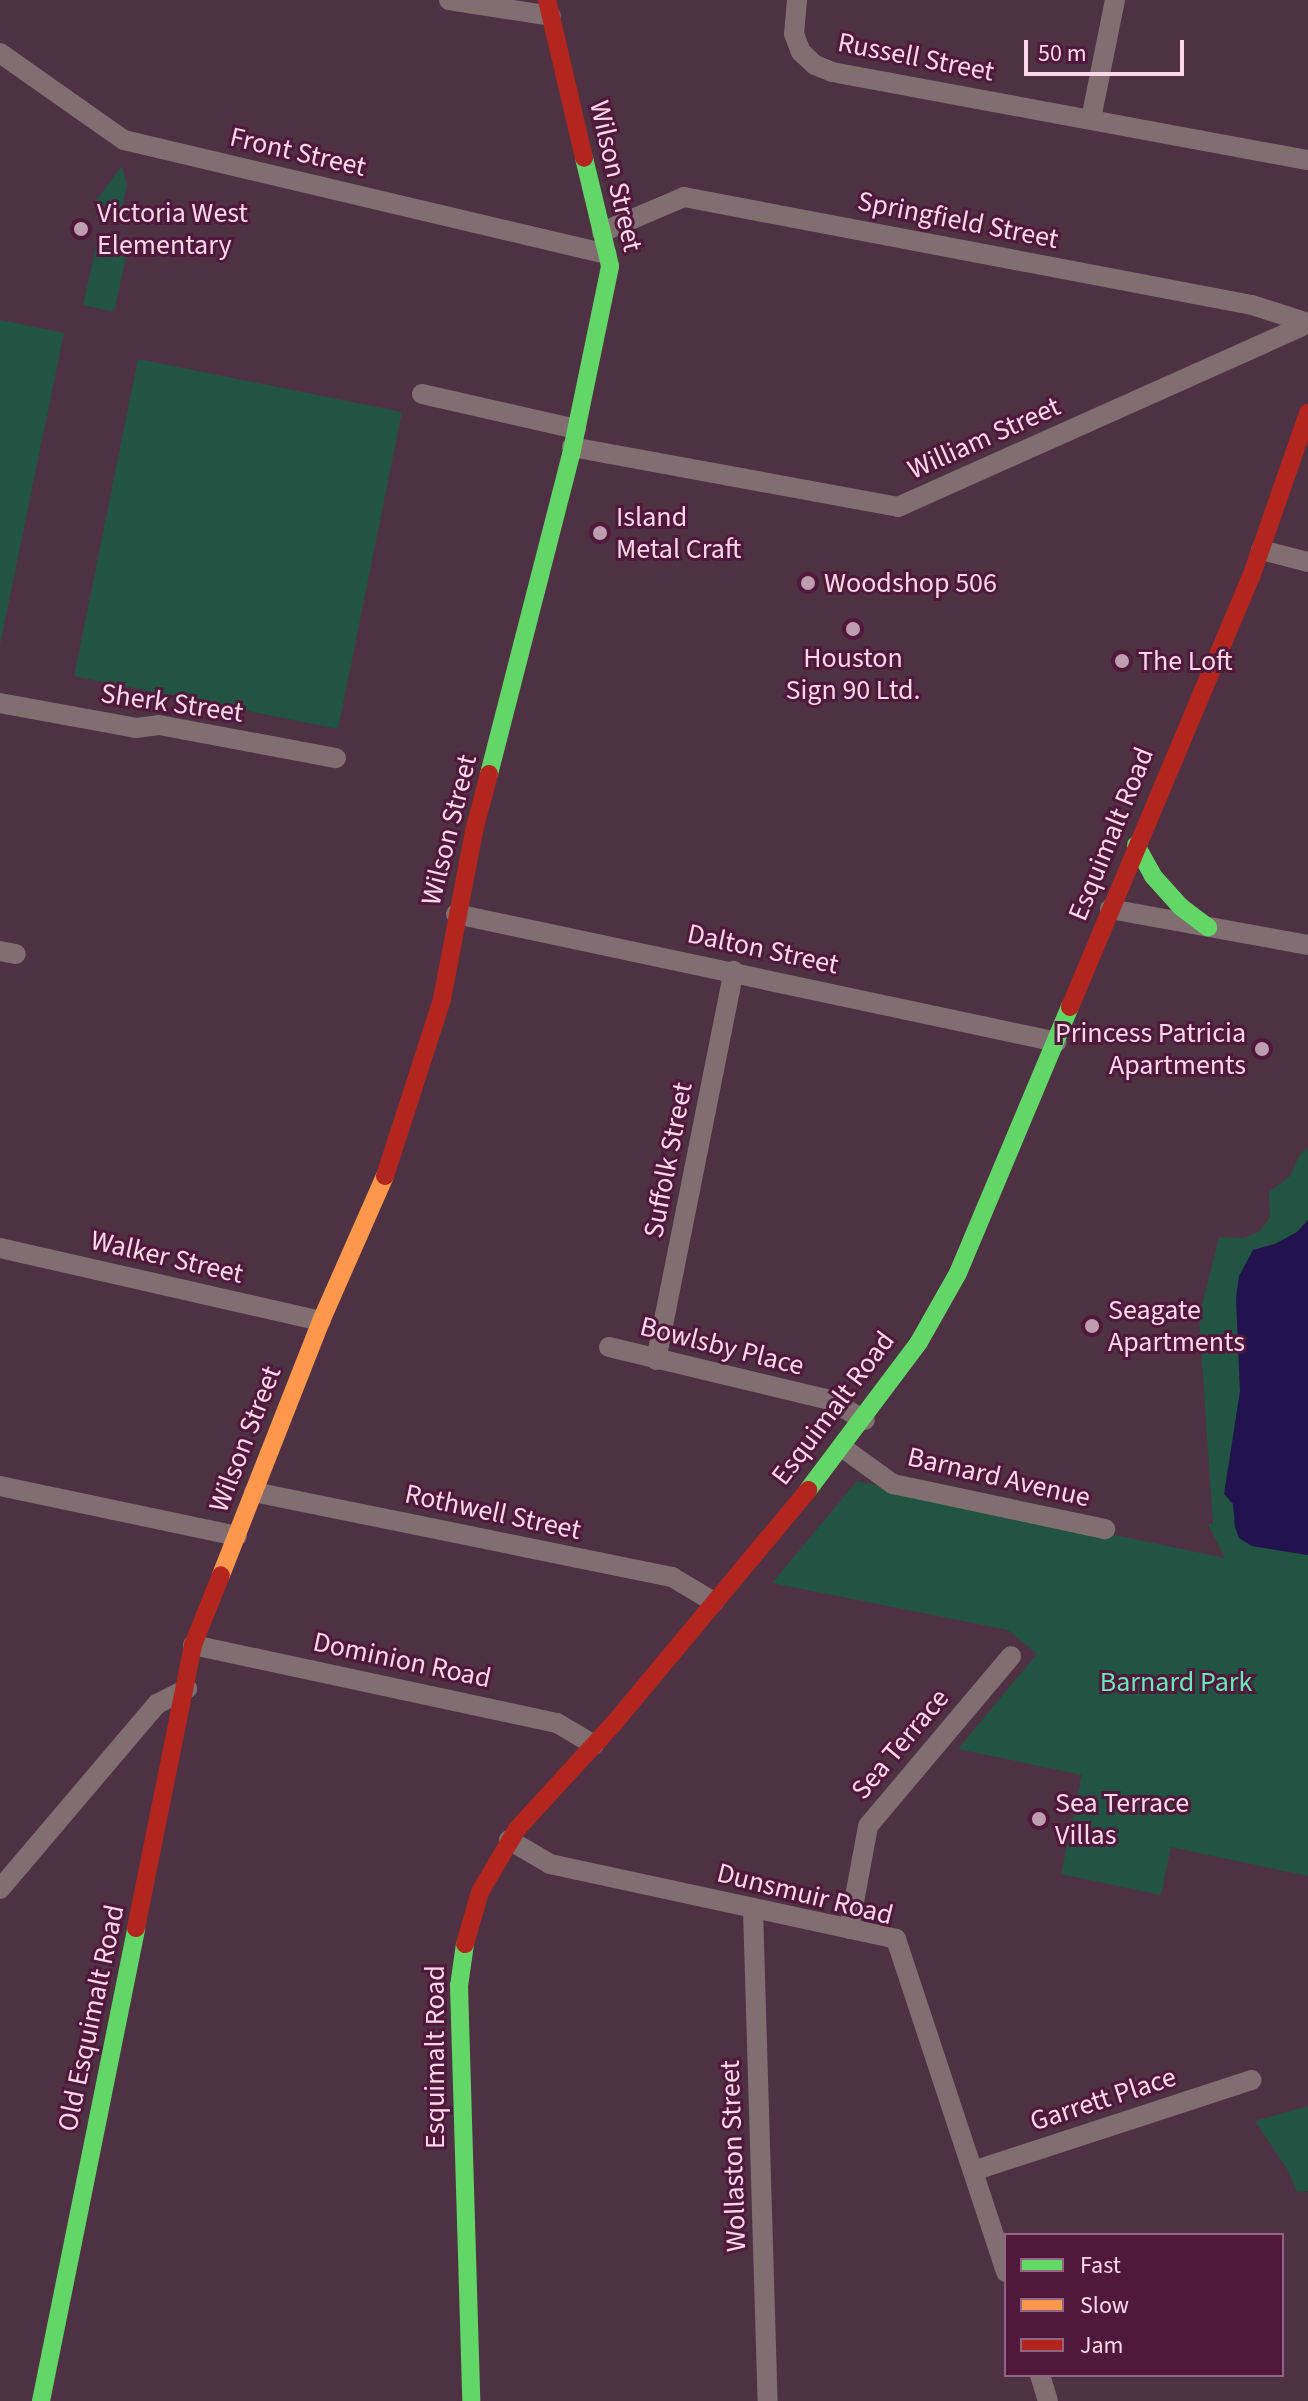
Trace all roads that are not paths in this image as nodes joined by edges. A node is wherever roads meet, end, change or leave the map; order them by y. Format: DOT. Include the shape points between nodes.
graph roads {
  1 [pos="449,0"];
  2 [pos="797,0"];
  3 [pos="1115,0"];
  4 [pos="549,8"];
  5 [pos="0,53"];
  6 [pos="1091,119"];
  7 [pos="1308,160"];
  8 [pos="602,232"];
  9 [pos="607,254"];
  10 [pos="1308,324"];
  11 [pos="422,394"];
  12 [pos="1308,413"];
  13 [pos="574,438"];
  14 [pos="1261,550"];
  15 [pos="1308,562"];
  16 [pos="0,703"];
  17 [pos="336,758"];
  18 [pos="1136,845"];
  19 [pos="1110,909"];
  20 [pos="456,914"];
  21 [pos="1208,927"];
  22 [pos="1308,945"];
  23 [pos="734,971"];
  24 [pos="1057,1042"];
  25 [pos="0,1248"];
  26 [pos="321,1321"];
  27 [pos="609,1347"];
  28 [pos="656,1360"];
  29 [pos="865,1420"];
  30 [pos="843,1448"];
  31 [pos="0,1486"];
  32 [pos="254,1492"];
  33 [pos="1105,1529"];
  34 [pos="237,1536"];
  35 [pos="714,1602"];
  36 [pos="193,1645"];
  37 [pos="1011,1656"];
  38 [pos="187,1689"];
  39 [pos="594,1745"];
  40 [pos="509,1840"];
  41 [pos="0,1889"];
  42 [pos="753,1909"];
  43 [pos="849,1929"];
  44 [pos="1251,2080"];
  45 [pos="973,2171"];
  46 [pos="1004,2266"];
  47 [pos="1041,2377"];
  48 [pos="41,2401"];
  49 [pos="471,2401"];
  50 [pos="768,2401"];
  51 [pos="1048,2401"];
  1 -- 4 [label="street"];
  2 -- 6 [label="street, Russell Street" via="794,34 801,52 832,72"];
  3 -- 6 [label="street"];
  4 -- 8 [label="street, Wilson Street"];
  5 -- 9 [label="street, Front Street" via="124,140"];
  6 -- 7 [label="street, Russell Street"];
  8 -- 9 [label="street, Wilson Street"];
  8 -- 10 [label="street, Springfield Street" via="684,197 1252,305"];
  9 -- 13 [label="street, Wilson Street" via="610,266"];
  10 -- 13 [label="street, William Street" via="898,507"];
  11 -- 13 [label="street, William Street"];
  12 -- 14 [label="street, Esquimalt Road"];
  13 -- 20 [label="street, Wilson Street"];
  14 -- 15 [label="street"];
  14 -- 18 [label="street, Esquimalt Road"];
  16 -- 17 [label="street, Sherk Street"];
  18 -- 19 [label="street, Esquimalt Road"];
  18 -- 21 [label="street" via="1153,876"];
  19 -- 21 [label="street"];
  19 -- 24 [label="street, Esquimalt Road"];
  20 -- 23 [label="street, Dalton Street"];
  20 -- 26 [label="street, Wilson Street" via="442,999 406,1116 381,1189"];
  21 -- 22 [label="street"];
  23 -- 24 [label="street, Dalton Street"];
  23 -- 28 [label="street, Suffolk Street"];
  24 -- 29 [label="street, Esquimalt Road" via="958,1273"];
  25 -- 26 [label="street, Walker Street"];
  26 -- 32 [label="street, Wilson Street"];
  27 -- 28 [label="street, Bowlsby Place"];
  28 -- 29 [label="street, Bowlsby Place" via="829,1400"];
  29 -- 30 [label="street, Esquimalt Road"];
  30 -- 33 [label="street, Barnard Avenue" via="893,1484"];
  30 -- 35 [label="street, Esquimalt Road"];
  31 -- 34 [label="street"];
  32 -- 34 [label="street, Wilson Street"];
  32 -- 35 [label="street, Rothwell Street" via="672,1577"];
  34 -- 36 [label="street, Wilson Street"];
  35 -- 39 [label="street, Esquimalt Road"];
  36 -- 38 [label="street, Old Esquimalt Road"];
  36 -- 39 [label="street, Dominion Road" via="557,1723"];
  37 -- 43 [label="street, Sea Terrace" via="868,1826"];
  38 -- 41 [label="street" via="157,1704"];
  38 -- 48 [label="street, Old Esquimalt Road"];
  39 -- 40 [label="street, Esquimalt Road"];
  40 -- 42 [label="street, Dunsmuir Road" via="550,1864"];
  40 -- 49 [label="street, Esquimalt Road" via="472,1915 459,1986"];
  42 -- 43 [label="street, Dunsmuir Road"];
  42 -- 50 [label="street, Wollaston Street"];
  43 -- 45 [label="street, Dunsmuir Road" via="896,1939"];
  44 -- 45 [label="street, Garrett Place"];
  45 -- 46 [label="street, Dunsmuir Road"];
  47 -- 51 [label="street"];
}
